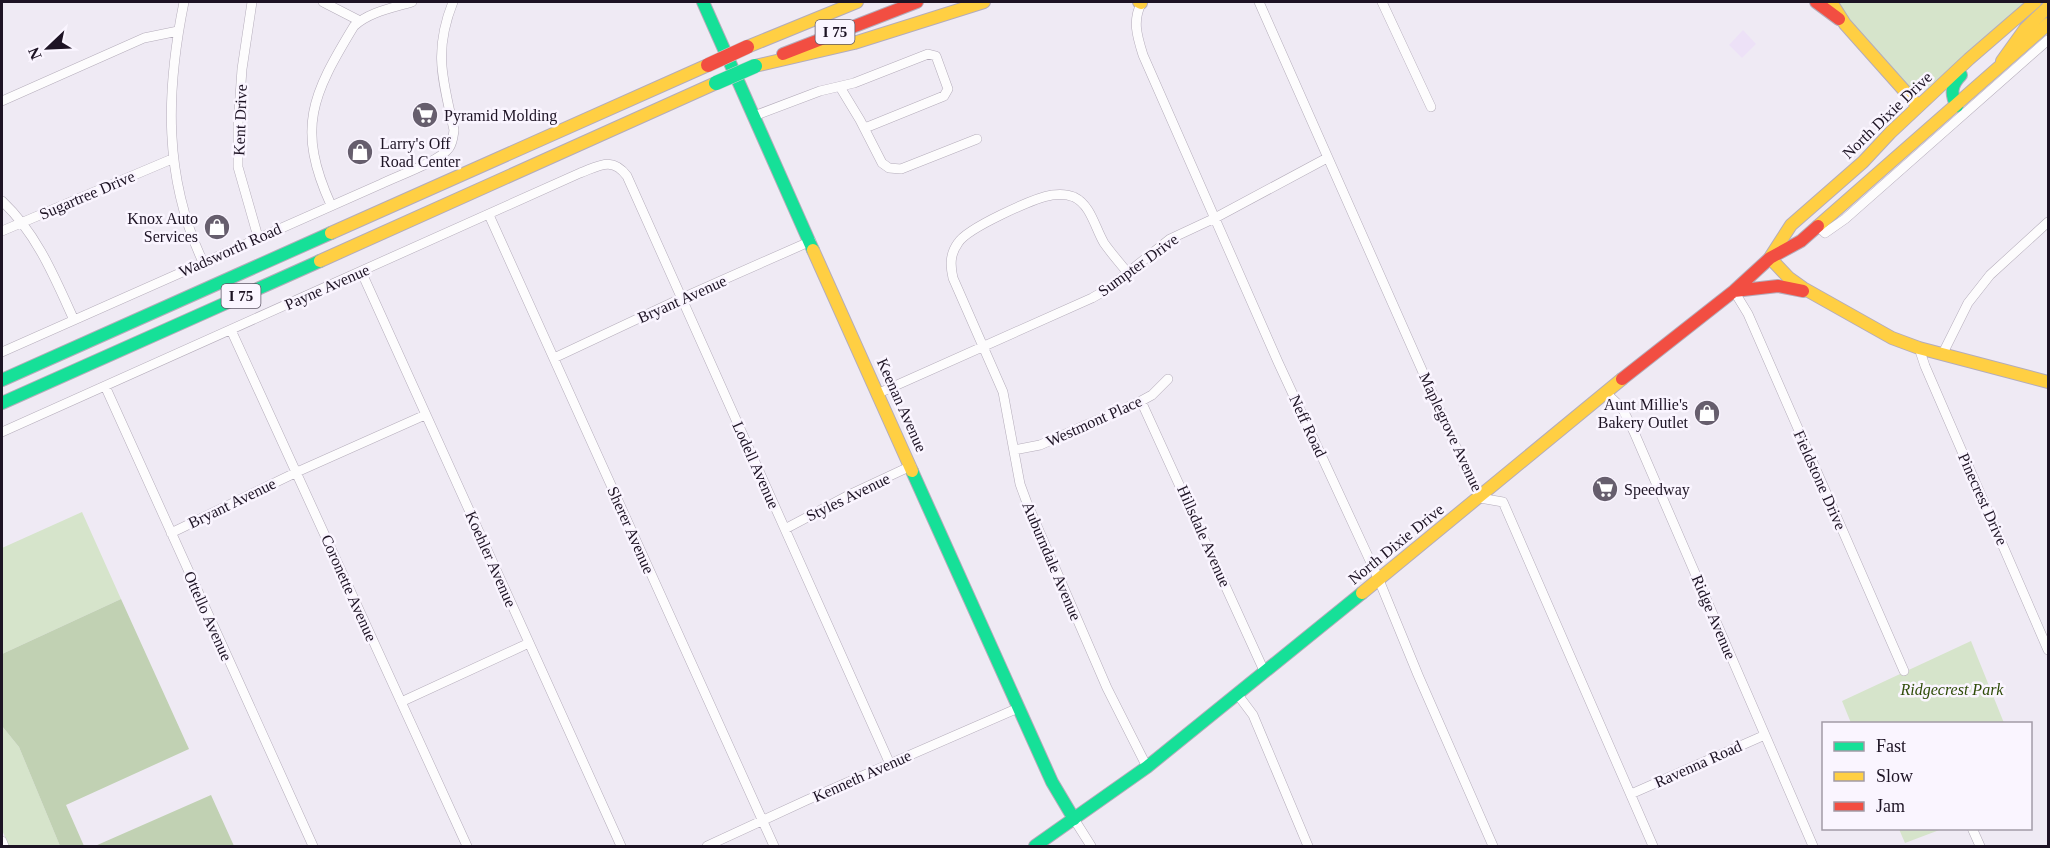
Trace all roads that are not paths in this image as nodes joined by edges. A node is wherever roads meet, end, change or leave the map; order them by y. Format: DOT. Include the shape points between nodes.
graph roads {
  1 [pos="184,2"];
  2 [pos="252,2"];
  3 [pos="323,2"];
  4 [pos="412,2"];
  5 [pos="453,2"];
  6 [pos="703,2"];
  7 [pos="857,2"];
  8 [pos="917,2"];
  9 [pos="984,2"];
  10 [pos="1141,2"];
  11 [pos="1259,2"];
  12 [pos="1382,2"];
  13 [pos="1816,2"];
  14 [pos="1831,2"];
  15 [pos="2035,2"];
  16 [pos="2049,7"];
  17 [pos="360,21"];
  18 [pos="1845,24"];
  19 [pos="2049,24"];
  20 [pos="178,31"];
  21 [pos="1991,40"];
  22 [pos="2049,40"];
  23 [pos="755,66"];
  24 [pos="1995,72"];
  25 [pos="840,87"];
  26 [pos="2,101"];
  27 [pos="1918,106"];
  28 [pos="1431,107"];
  29 [pos="1961,110"];
  30 [pos="754,116"];
  31 [pos="865,128"];
  32 [pos="977,139"];
  33 [pos="1327,158"];
  34 [pos="172,159"];
  35 [pos="620,168"];
  36 [pos="1828,193"];
  37 [pos="2,201"];
  38 [pos="331,205"];
  39 [pos="489,214"];
  40 [pos="1215,218"];
  41 [pos="23,222"];
  42 [pos="2049,222"];
  43 [pos="1818,226"];
  44 [pos="2,231"];
  45 [pos="258,237"];
  46 [pos="811,241"];
  47 [pos="1770,258"];
  48 [pos="203,262"];
  49 [pos="361,272"];
  50 [pos="1127,272"];
  51 [pos="1734,291"];
  52 [pos="1813,295"];
  53 [pos="682,298"];
  54 [pos="74,320"];
  55 [pos="231,330"];
  56 [pos="984,347"];
  57 [pos="1919,348"];
  58 [pos="2,352"];
  59 [pos="1943,353"];
  60 [pos="554,358"];
  61 [pos="2,380"];
  62 [pos="1168,380"];
  63 [pos="2049,382"];
  64 [pos="105,386"];
  65 [pos="879,393"];
  66 [pos="1606,393"];
  67 [pos="1141,401"];
  68 [pos="2,403"];
  69 [pos="426,415"];
  70 [pos="2,432"];
  71 [pos="1014,450"];
  72 [pos="911,466"];
  73 [pos="297,472"];
  74 [pos="1480,498"];
  75 [pos="785,529"];
  76 [pos="171,533"];
  77 [pos="1379,580"];
  78 [pos="529,643"];
  79 [pos="2049,650"];
  80 [pos="1904,671"];
  81 [pos="1265,673"];
  82 [pos="1238,695"];
  83 [pos="401,702"];
  84 [pos="1018,708"];
  85 [pos="1765,735"];
  86 [pos="890,764"];
  87 [pos="1147,767"];
  88 [pos="1630,794"];
  89 [pos="1074,819"];
  90 [pos="762,820"];
  91 [pos="1973,830"];
  92 [pos="2,842"];
  93 [pos="4,846"];
  94 [pos="313,846"];
  95 [pos="467,846"];
  96 [pos="621,846"];
  97 [pos="707,846"];
  98 [pos="774,846"];
  99 [pos="1035,846"];
  100 [pos="1092,846"];
  101 [pos="1308,846"];
  102 [pos="1493,846"];
  103 [pos="1653,846"];
  104 [pos="1813,846"];
  105 [pos="1980,846"];
  1 -- 20 [label="street"];
  2 -- 45 [label="street, Kent Drive" via="242,69 238,167"];
  3 -- 17 [label="street"];
  4 -- 17 [label="street"];
  5 -- 38 [label="street, Wadsworth Road" via="440,56 454,130 446,152"];
  6 -- 30 [label="main road, Keenan Avenue"];
  7 -- 61 [label="main road, I 75, bridge" via="747,47"];
  8 -- 23 [label="main road, I 75"];
  9 -- 23 [label="main road" via="802,57"];
  10 -- 40 [label="street, Neff Road" via="1137,38"];
  11 -- 33 [label="street, Maplegrove Avenue"];
  12 -- 28 [label="street"];
  13 -- 18 [label="main road"];
  14 -- 18 [label="main road"];
  15 -- 21 [label="main road, North Dixie Drive"];
  16 -- 24 [label="main road" via="2009,48"];
  17 -- 38 [label="street" via="325,75 314,107 313,155"];
  18 -- 27 [label="main road"];
  19 -- 24 [label="main road, North Dixie Drive"];
  20 -- 26 [label="street" via="144,39"];
  20 -- 34 [label="street" via="171,94"];
  21 -- 27 [label="main road, North Dixie Drive"];
  21 -- 29 [label="main road" via="1954,82 1952,99"];
  22 -- 29 [label="street"];
  23 -- 68 [label="main road, I 75, bridge"];
  24 -- 29 [label="main road, North Dixie Drive"];
  25 -- 30 [label="street"];
  25 -- 31 [label="street"];
  25 -- 31 [label="street" via="928,54 938,60 948,89 944,96"];
  27 -- 36 [label="main road, North Dixie Drive"];
  29 -- 43 [label="main road, North Dixie Drive"];
  30 -- 46 [label="main road, Keenan Avenue"];
  31 -- 32 [label="street" via="882,163 894,169"];
  33 -- 40 [label="street, Sumpter Drive"];
  33 -- 74 [label="street, Maplegrove Avenue"];
  34 -- 41 [label="street, Sugartree Drive"];
  34 -- 48 [label="street" via="185,218"];
  35 -- 39 [label="street, Payne Avenue" via="605,164"];
  35 -- 53 [label="street, Lodell Avenue"];
  36 -- 43 [label="main road" via="1812,218"];
  36 -- 47 [label="main road, North Dixie Drive" via="1791,225"];
  37 -- 41 [label="street"];
  38 -- 45 [label="street, Wadsworth Road"];
  39 -- 49 [label="street, Payne Avenue"];
  39 -- 60 [label="street, Sherer Avenue"];
  40 -- 50 [label="street, Sumpter Drive" via="1170,239"];
  40 -- 77 [label="street, Neff Road"];
  41 -- 44 [label="street, Sugartree Drive"];
  41 -- 54 [label="street"];
  42 -- 59 [label="street" via="1990,275 1955,324"];
  43 -- 47 [label="main road, North Dixie Drive" via="1801,241"];
  45 -- 48 [label="street, Wadsworth Road"];
  46 -- 53 [label="street, Bryant Avenue"];
  46 -- 65 [label="main road, Keenan Avenue"];
  47 -- 51 [label="main road, North Dixie Drive"];
  47 -- 52 [label="main road"];
  48 -- 54 [label="street, Wadsworth Road"];
  49 -- 55 [label="street, Payne Avenue"];
  49 -- 69 [label="street, Koehler Avenue"];
  50 -- 56 [label="street, Sumpter Drive" via="1092,298"];
  50 -- 56 [label="street, Auburndale Avenue" via="1105,244 1087,208 1072,196 1045,196 968,231 957,243 951,271"];
  51 -- 52 [label="main road" via="1778,286"];
  51 -- 66 [label="main road, North Dixie Drive"];
  51 -- 80 [label="street, Fieldstone Drive" via="1749,314"];
  52 -- 57 [label="main road" via="1866,325"];
  53 -- 60 [label="street, Bryant Avenue"];
  53 -- 75 [label="street, Lodell Avenue"];
  54 -- 58 [label="street, Wadsworth Road"];
  55 -- 64 [label="street, Payne Avenue"];
  55 -- 73 [label="street, Coronette Avenue"];
  56 -- 65 [label="street, Sumpter Drive"];
  56 -- 71 [label="street, Auburndale Avenue" via="1002,392"];
  57 -- 59 [label="main road"];
  57 -- 79 [label="street, Pinecrest Drive"];
  59 -- 63 [label="main road"];
  60 -- 90 [label="street, Sherer Avenue"];
  62 -- 67 [label="street, Westmont Place"];
  64 -- 70 [label="street, Payne Avenue"];
  64 -- 76 [label="street, Ottello Avenue"];
  65 -- 72 [label="main road, Keenan Avenue"];
  66 -- 74 [label="main road, North Dixie Drive"];
  66 -- 85 [label="street, Ridge Avenue" via="1622,408 1634,432"];
  67 -- 71 [label="street, Westmont Place" via="1041,445"];
  67 -- 81 [label="street, Hillsdale Avenue"];
  69 -- 73 [label="street, Bryant Avenue"];
  69 -- 78 [label="street, Koehler Avenue"];
  71 -- 87 [label="street, Auburndale Avenue" via="1027,503 1107,688"];
  72 -- 75 [label="street, Styles Avenue"];
  72 -- 84 [label="main road, Keenan Avenue"];
  73 -- 76 [label="street, Bryant Avenue"];
  73 -- 83 [label="street, Coronette Avenue"];
  74 -- 77 [label="main road, North Dixie Drive"];
  74 -- 88 [label="street, Maplegrove Avenue" via="1503,501"];
  75 -- 86 [label="street, Lodell Avenue"];
  76 -- 94 [label="street, Ottello Avenue"];
  77 -- 81 [label="main road, North Dixie Drive"];
  77 -- 102 [label="street, Neff Road"];
  78 -- 83 [label="street"];
  78 -- 96 [label="street, Koehler Avenue"];
  81 -- 82 [label="main road, North Dixie Drive"];
  82 -- 87 [label="main road, North Dixie Drive"];
  82 -- 101 [label="street" via="1253,715"];
  83 -- 95 [label="street, Coronette Avenue"];
  84 -- 86 [label="street, Kenneth Avenue"];
  84 -- 89 [label="main road, Keenan Avenue"];
  85 -- 88 [label="street, Ravenna Road"];
  85 -- 104 [label="street, Ridge Avenue"];
  86 -- 90 [label="street, Kenneth Avenue"];
  87 -- 89 [label="main road, North Dixie Drive"];
  88 -- 103 [label="street, Maplegrove Avenue"];
  89 -- 99 [label="main road, North Dixie Drive"];
  89 -- 100 [label="street"];
  90 -- 97 [label="street, Kenneth Avenue"];
  90 -- 98 [label="street, Sherer Avenue"];
  91 -- 105 [label="street"];
  92 -- 93 [label="street"];
}
